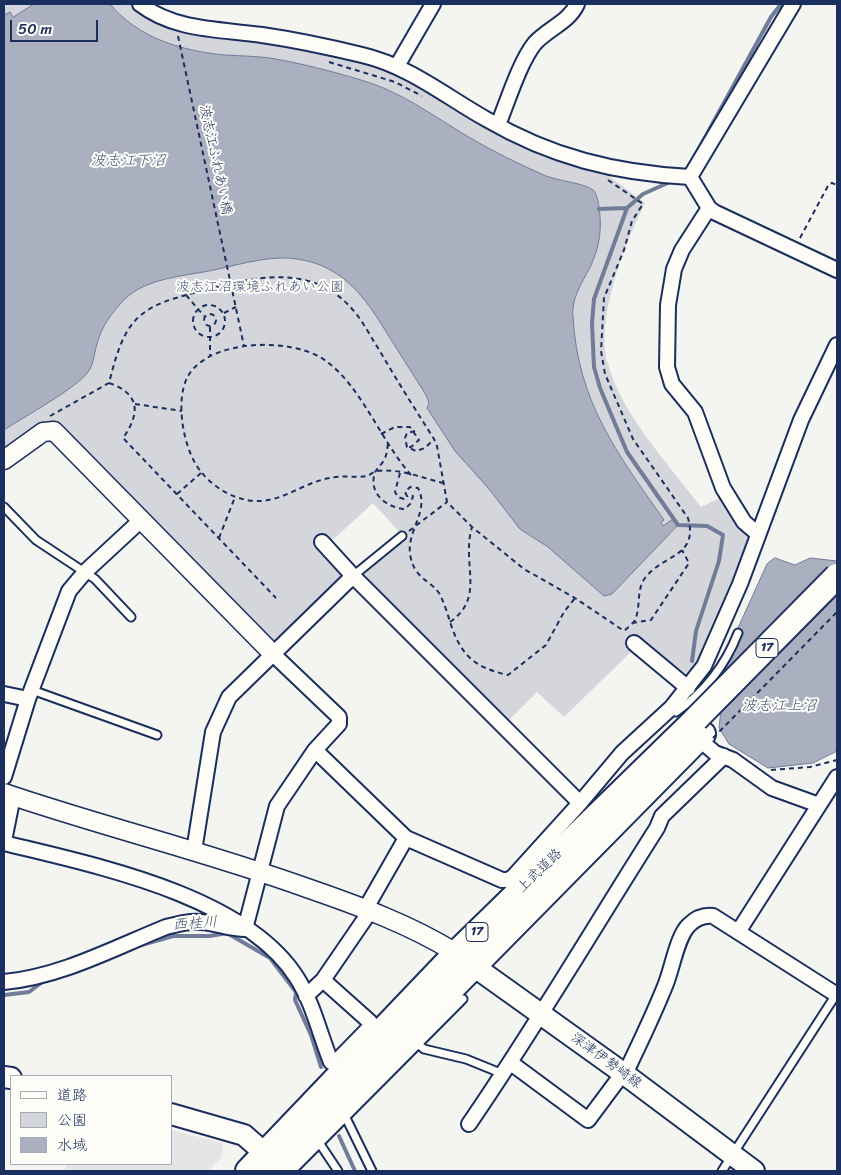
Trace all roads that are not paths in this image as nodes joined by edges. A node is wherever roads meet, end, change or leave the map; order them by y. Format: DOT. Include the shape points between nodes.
graph roads {
  1 [pos="140,4"];
  2 [pos="433,4"];
  3 [pos="578,4"];
  4 [pos="793,4"];
  5 [pos="397,66"];
  6 [pos="498,126"];
  7 [pos="690,177"];
  8 [pos="708,208"];
  9 [pos="837,270"];
  10 [pos="837,345"];
  11 [pos="4,460"];
  12 [pos="4,507"];
  13 [pos="140,521"];
  14 [pos="758,534"];
  15 [pos="402,536"];
  16 [pos="322,542"];
  17 [pos="85,572"];
  18 [pos="353,576"];
  19 [pos="837,576"];
  20 [pos="837,599"];
  21 [pos="131,617"];
  22 [pos="738,633"];
  23 [pos="634,643"];
  24 [pos="273,654"];
  25 [pos="688,688"];
  26 [pos="4,694"];
  27 [pos="30,695"];
  28 [pos="698,727"];
  29 [pos="157,735"];
  30 [pos="315,750"];
  31 [pos="724,756"];
  32 [pos="4,777"];
  33 [pos="837,777"];
  34 [pos="8,795"];
  35 [pos="580,803"];
  36 [pos="819,805"];
  37 [pos="406,838"];
  38 [pos="4,842"];
  39 [pos="194,851"];
  40 [pos="261,872"];
  41 [pos="517,882"];
  42 [pos="368,909"];
  43 [pos="245,929"];
  44 [pos="738,932"];
  45 [pos="456,953"];
  46 [pos="475,967"];
  47 [pos="323,980"];
  48 [pos="4,982"];
  49 [pos="837,994"];
  50 [pos="306,996"];
  51 [pos="464,999"];
  52 [pos="540,1012"];
  53 [pos="370,1022"];
  54 [pos="418,1044"];
  55 [pos="395,1058"];
  56 [pos="341,1060"];
  57 [pos="507,1068"];
  58 [pos="624,1074"];
  59 [pos="172,1114"];
  60 [pos="346,1118"];
  61 [pos="469,1124"];
  62 [pos="320,1144"];
  63 [pos="727,1163"];
  64 [pos="277,1165"];
  65 [pos="248,1171"];
  66 [pos="338,1171"];
  67 [pos="372,1171"];
  68 [pos="754,1171"];
  1 -- 5 [label="street" via="162,18 187,26 304,42"];
  2 -- 5 [label="street"];
  3 -- 6 [label="street" via="567,19 548,30 534,45"];
  4 -- 7 [label="street"];
  5 -- 6 [label="street"];
  6 -- 7 [label="street" via="550,151 585,162 646,175"];
  7 -- 8 [label="street"];
  8 -- 9 [label="street"];
  8 -- 14 [label="street" via="674,269 668,305 667,367 672,384 695,412 723,488 744,522"];
  10 -- 14 [label="street" via="801,420"];
  11 -- 13 [label="street" via="43,432 54,432"];
  12 -- 17 [label="lane" via="36,540"];
  13 -- 17 [label="street"];
  13 -- 24 [label="street"];
  14 -- 25 [label="street" via="721,631 704,666"];
  15 -- 18 [label="lane"];
  16 -- 18 [label="street"];
  17 -- 21 [label="lane"];
  17 -- 27 [label="street" via="69,591"];
  18 -- 24 [label="street"];
  18 -- 35 [label="street"];
  19 -- 28 [label="highway, 上武道路 / 17, bridge"];
  20 -- 28 [label="highway, 上武道路 / 17"];
  22 -- 28 [label="lane" via="725,662 703,688"];
  23 -- 25 [label="street"];
  24 -- 30 [label="street" via="339,717 339,724"];
  24 -- 39 [label="street" via="229,697 213,732"];
  25 -- 28 [label="street"];
  26 -- 27 [label="street"];
  27 -- 29 [label="lane"];
  27 -- 32 [label="street"];
  28 -- 31 [label="street" via="714,753"];
  28 -- 35 [label="street" via="622,753"];
  28 -- 41 [label="highway, 上武道路 / 17"];
  28 -- 46 [label="highway, 上武道路 / 17"];
  30 -- 37 [label="street"];
  30 -- 40 [label="street" via="276,806"];
  31 -- 36 [label="street" via="772,788"];
  31 -- 52 [label="street" via="662,816"];
  33 -- 36 [label="street"];
  34 -- 38 [label="street"];
  34 -- 39 [label="street"];
  35 -- 41 [label="street"];
  36 -- 44 [label="street"];
  37 -- 41 [label="street" via="502,880"];
  37 -- 42 [label="street"];
  38 -- 43 [label="street" via="188,896"];
  39 -- 40 [label="street"];
  40 -- 42 [label="street"];
  40 -- 43 [label="street"];
  41 -- 45 [label="highway, 上武道路 / 17"];
  42 -- 45 [label="street"];
  42 -- 47 [label="street"];
  43 -- 48 [label="street" via="185,922 47,974"];
  43 -- 50 [label="street" via="285,962"];
  44 -- 49 [label="street"];
  44 -- 58 [label="street" via="706,915 688,925 666,985"];
  45 -- 46 [label="main road, 深津伊勢崎線"];
  45 -- 56 [label="highway, 上武道路 / 17"];
  46 -- 52 [label="main road, 深津伊勢崎線"];
  46 -- 55 [label="highway, 上武道路 / 17"];
  47 -- 50 [label="street"];
  47 -- 53 [label="street"];
  49 -- 63 [label="lane"];
  50 -- 56 [label="street"];
  51 -- 54 [label="lane"];
  52 -- 57 [label="street"];
  52 -- 58 [label="main road, 深津伊勢崎線"];
  53 -- 56 [label="lane"];
  54 -- 55 [label="lane"];
  54 -- 57 [label="lane" via="424,1049"];
  55 -- 60 [label="lane"];
  55 -- 64 [label="highway, 上武道路 / 17"];
  56 -- 64 [label="highway, 上武道路 / 17"];
  57 -- 58 [label="street" via="588,1120"];
  57 -- 61 [label="street"];
  58 -- 63 [label="main road, 深津伊勢崎線"];
  59 -- 64 [label="main road" via="244,1135"];
  60 -- 62 [label="lane"];
  60 -- 67 [label="lane"];
  62 -- 64 [label="lane"];
  62 -- 66 [label="lane"];
  63 -- 68 [label="main road, 深津伊勢崎線"];
  64 -- 65 [label="highway, 上武道路 / 17"];
}
